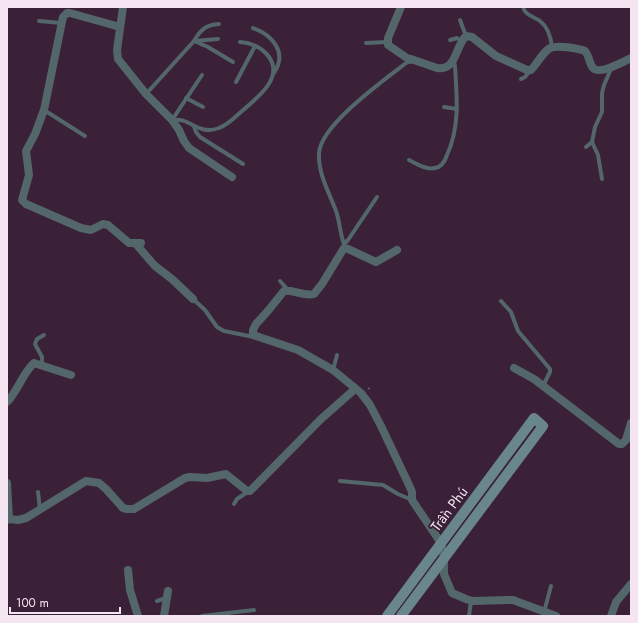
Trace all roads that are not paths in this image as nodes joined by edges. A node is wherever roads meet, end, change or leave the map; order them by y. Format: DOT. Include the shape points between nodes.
graph roads {
  1 [pos="123,7"];
  2 [pos="402,7"];
  3 [pos="523,7"];
  4 [pos="460,20"];
  5 [pos="39,21"];
  6 [pos="61,23"];
  7 [pos="219,24"];
  8 [pos="120,27"];
  9 [pos="253,28"];
  10 [pos="218,39"];
  11 [pos="464,39"];
  12 [pos="450,40"];
  13 [pos="194,41"];
  14 [pos="240,42"];
  15 [pos="387,42"];
  16 [pos="366,43"];
  17 [pos="255,46"];
  18 [pos="552,48"];
  19 [pos="631,58"];
  20 [pos="410,60"];
  21 [pos="453,61"];
  22 [pos="233,62"];
  23 [pos="612,66"];
  24 [pos="531,70"];
  25 [pos="274,73"];
  26 [pos="202,74"];
  27 [pos="521,79"];
  28 [pos="236,82"];
  29 [pos="146,94"];
  30 [pos="186,98"];
  31 [pos="204,107"];
  32 [pos="444,107"];
  33 [pos="457,109"];
  34 [pos="44,110"];
  35 [pos="172,120"];
  36 [pos="194,126"];
  37 [pos="85,136"];
  38 [pos="592,142"];
  39 [pos="586,147"];
  40 [pos="409,160"];
  41 [pos="243,164"];
  42 [pos="232,177"];
  43 [pos="602,179"];
  44 [pos="377,198"];
  45 [pos="344,246"];
  46 [pos="397,250"];
  47 [pos="280,281"];
  48 [pos="289,291"];
  49 [pos="193,299"];
  50 [pos="501,301"];
  51 [pos="44,335"];
  52 [pos="254,337"];
  53 [pos="337,355"];
  54 [pos="42,365"];
  55 [pos="514,368"];
  56 [pos="333,370"];
  57 [pos="71,375"];
  58 [pos="544,386"];
  59 [pos="355,389"];
  60 [pos="7,402"];
  61 [pos="631,423"];
  62 [pos="340,481"];
  63 [pos="7,483"];
  64 [pos="249,491"];
  65 [pos="38,492"];
  66 [pos="412,500"];
  67 [pos="234,504"];
  68 [pos="40,509"];
  69 [pos="8,520"];
  70 [pos="441,543"];
  71 [pos="444,557"];
  72 [pos="128,570"];
  73 [pos="631,584"];
  74 [pos="551,586"];
  75 [pos="168,594"];
  76 [pos="157,601"];
  77 [pos="472,601"];
  78 [pos="254,610"];
  79 [pos="544,612"];
  80 [pos="138,616"];
  81 [pos="164,616"];
  82 [pos="202,616"];
  83 [pos="387,616"];
  84 [pos="401,616"];
  85 [pos="469,616"];
  86 [pos="556,616"];
  87 [pos="611,616"];
  1 -- 8 [label="street"];
  2 -- 15 [label="street"];
  3 -- 18 [label="lane" via="524,11 545,27"];
  4 -- 11 [label="lane"];
  5 -- 6 [label="lane"];
  6 -- 8 [label="street" via="64,14 70,13"];
  6 -- 34 [label="street"];
  7 -- 13 [label="lane" via="204,28"];
  8 -- 29 [label="street" via="118,59"];
  9 -- 25 [label="lane" via="272,39 278,49 280,61"];
  10 -- 13 [label="lane"];
  11 -- 12 [label="lane"];
  11 -- 21 [label="street"];
  11 -- 24 [label="street" via="472,37 496,56"];
  13 -- 22 [label="lane"];
  13 -- 29 [label="lane"];
  14 -- 17 [label="lane"];
  15 -- 16 [label="lane"];
  15 -- 20 [label="street" via="391,48"];
  17 -- 25 [label="lane" via="269,57"];
  17 -- 28 [label="lane"];
  18 -- 23 [label="street" via="585,51 592,67 597,70"];
  18 -- 24 [label="street"];
  19 -- 23 [label="street"];
  20 -- 21 [label="street" via="441,68 449,66"];
  20 -- 45 [label="lane" via="339,119 326,136 319,151 320,170 336,213"];
  21 -- 33 [label="lane"];
  23 -- 38 [label="lane" via="604,85 602,112 594,129"];
  24 -- 27 [label="lane"];
  25 -- 36 [label="lane" via="265,90 226,124 210,130"];
  26 -- 30 [label="lane"];
  29 -- 35 [label="street"];
  30 -- 31 [label="lane"];
  30 -- 35 [label="lane"];
  32 -- 33 [label="lane"];
  33 -- 40 [label="lane" via="452,146 440,166 428,168"];
  34 -- 37 [label="lane"];
  34 -- 49 [label="street" via="26,151 29,175 22,200 81,228 91,230 103,224 108,225 129,243 138,243 155,266"];
  35 -- 36 [label="lane" via="181,120"];
  35 -- 42 [label="street" via="189,148"];
  36 -- 41 [label="lane" via="200,137"];
  38 -- 39 [label="lane"];
  38 -- 43 [label="lane" via="598,155"];
  44 -- 45 [label="lane"];
  45 -- 46 [label="street" via="376,262"];
  45 -- 48 [label="street" via="314,294 305,295"];
  47 -- 48 [label="lane"];
  48 -- 52 [label="street" via="281,293 256,324 252,333"];
  49 -- 52 [label="lane" via="217,327 224,331"];
  50 -- 58 [label="lane" via="511,312 518,331 550,369"];
  51 -- 54 [label="lane" via="35,342 42,357"];
  52 -- 56 [label="street" via="298,350"];
  53 -- 56 [label="lane"];
  54 -- 57 [label="street"];
  54 -- 60 [label="street" via="33,364"];
  55 -- 58 [label="street"];
  56 -- 59 [label="street"];
  58 -- 61 [label="street" via="619,444 626,440"];
  59 -- 64 [label="street"];
  59 -- 66 [label="street" via="370,405 381,426 412,492"];
  62 -- 66 [label="lane" via="383,485"];
  63 -- 69 [label="street"];
  64 -- 67 [label="lane"];
  64 -- 68 [label="street" via="226,474 190,477 134,509 127,509 123,508 100,483 86,481"];
  65 -- 68 [label="lane"];
  66 -- 70 [label="street"];
  68 -- 69 [label="street" via="22,519"];
  70 -- 71 [label="street"];
  70 -- 71 [label="main road, Trần Phú" via="534,418 543,426"];
  70 -- 83 [label="main road, Trần Phú"];
  71 -- 77 [label="street" via="444,574 450,589 456,595"];
  71 -- 84 [label="main road, Trần Phú"];
  72 -- 80 [label="street" via="130,590"];
  73 -- 87 [label="street" via="616,602"];
  74 -- 79 [label="lane"];
  75 -- 76 [label="lane"];
  75 -- 81 [label="street"];
  77 -- 79 [label="street" via="510,600"];
  77 -- 85 [label="lane"];
  78 -- 82 [label="lane"];
  79 -- 86 [label="street"];
}
